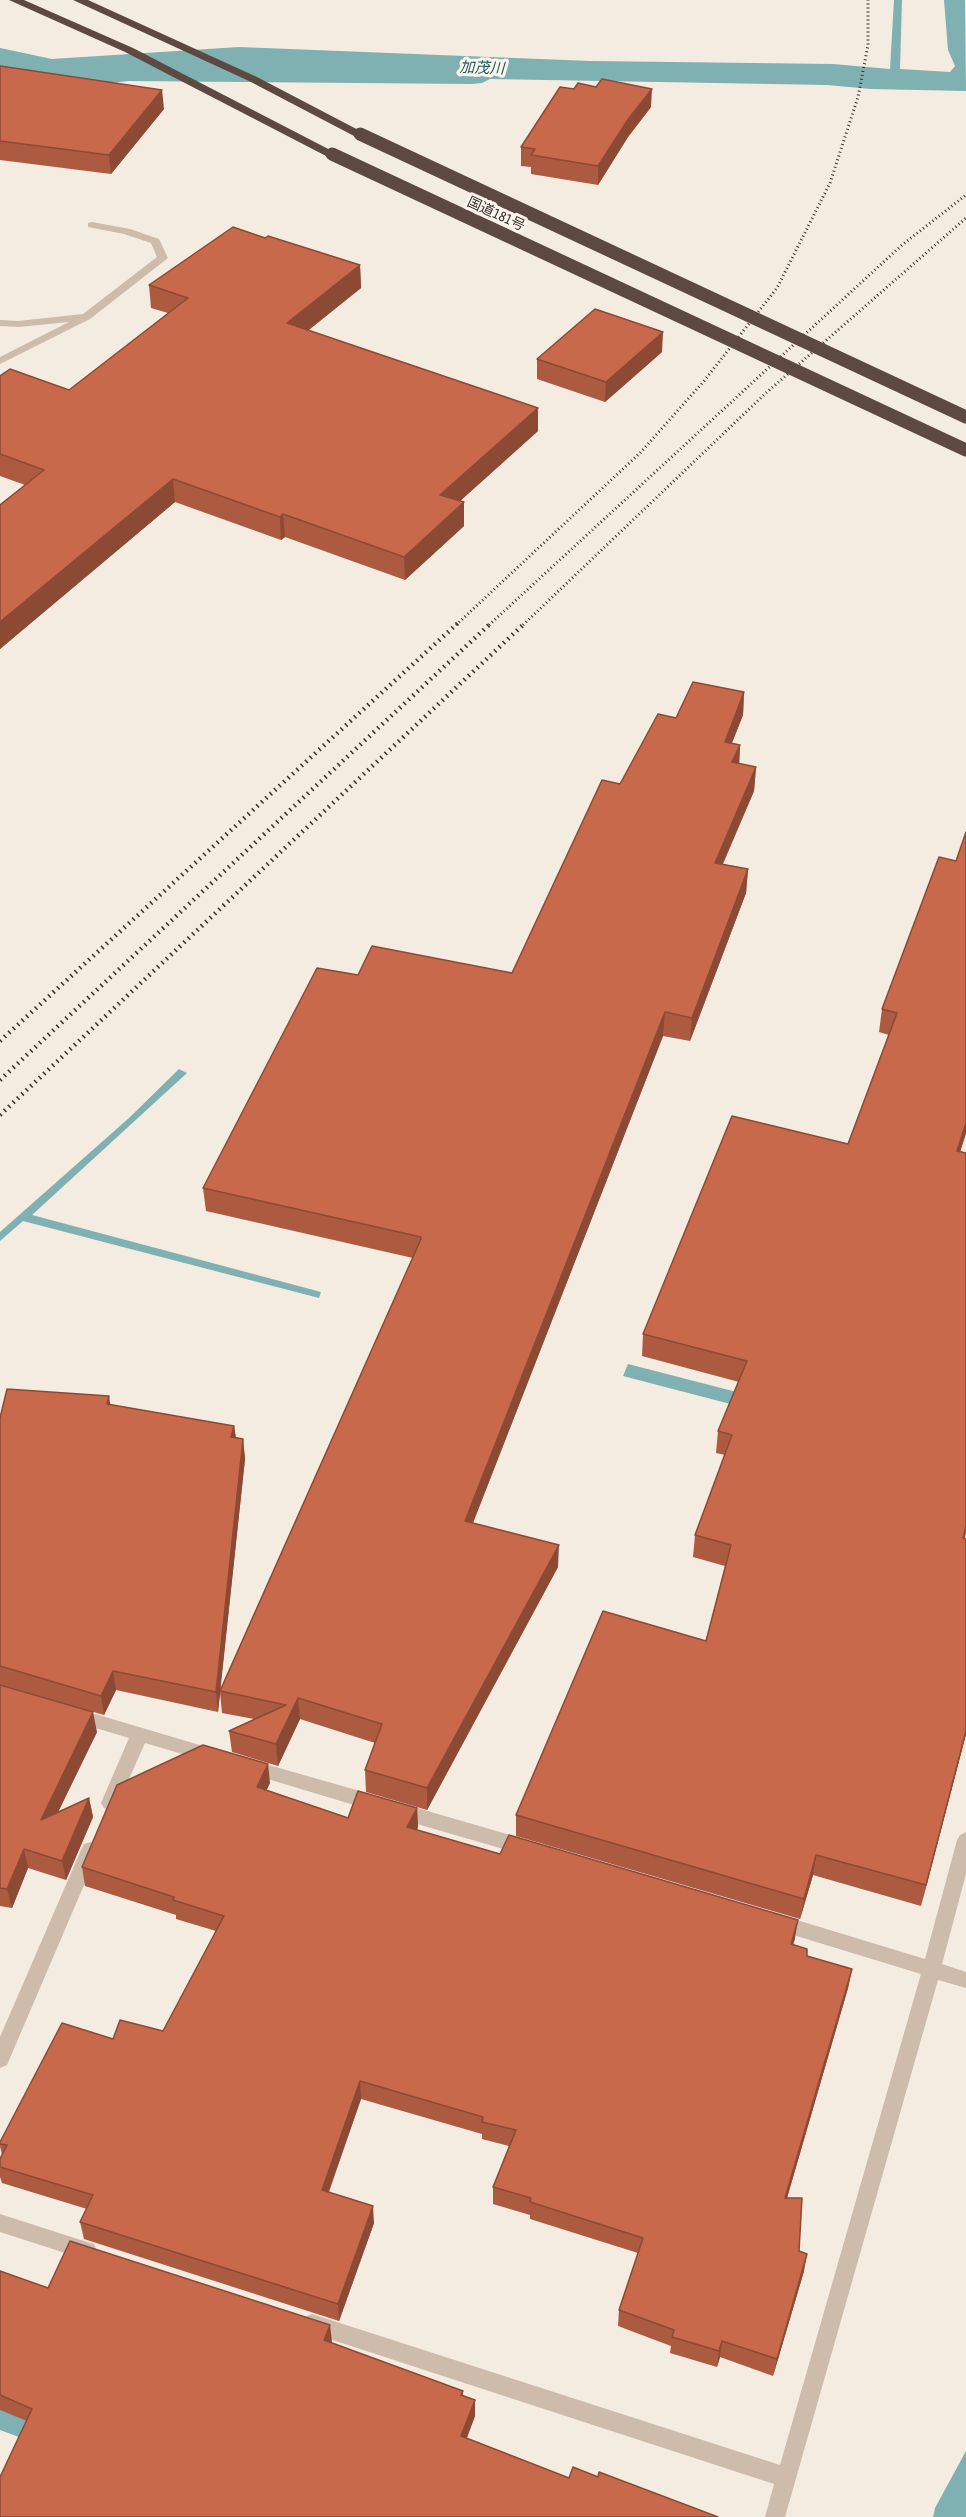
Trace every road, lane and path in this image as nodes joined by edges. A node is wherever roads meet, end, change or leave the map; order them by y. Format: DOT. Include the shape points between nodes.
graph roads {
  1 [pos="15,0"];
  2 [pos="79,0"];
  3 [pos="92,225"];
  4 [pos="86,317"];
  5 [pos="0,323"];
  6 [pos="0,361"];
  7 [pos="966,417"];
  8 [pos="966,450"];
  9 [pos="54,1709"];
  10 [pos="140,1734"];
  11 [pos="966,1840"];
  12 [pos="542,1852"];
  13 [pos="760,1917"];
  14 [pos="932,1968"];
  15 [pos="962,1979"];
  16 [pos="0,2059"];
  17 [pos="0,2223"];
  18 [pos="102,2256"];
  19 [pos="296,2319"];
  20 [pos="786,2477"];
  21 [pos="775,2517"];
  1 -- 8 [label="highway, 国道181号, bridge" via="129,50 332,154"];
  2 -- 7 [label="highway, 国道181号, bridge"];
  3 -- 4 [label="street" via="155,241 163,258"];
  4 -- 5 [label="street"];
  4 -- 6 [label="street"];
  9 -- 10 [label="street"];
  10 -- 12 [label="street"];
  10 -- 16 [label="street"];
  11 -- 14 [label="street"];
  13 -- 14 [label="street"];
  14 -- 15 [label="street"];
  14 -- 20 [label="street"];
  17 -- 18 [label="street"];
  19 -- 20 [label="street"];
  20 -- 21 [label="street"];
}
